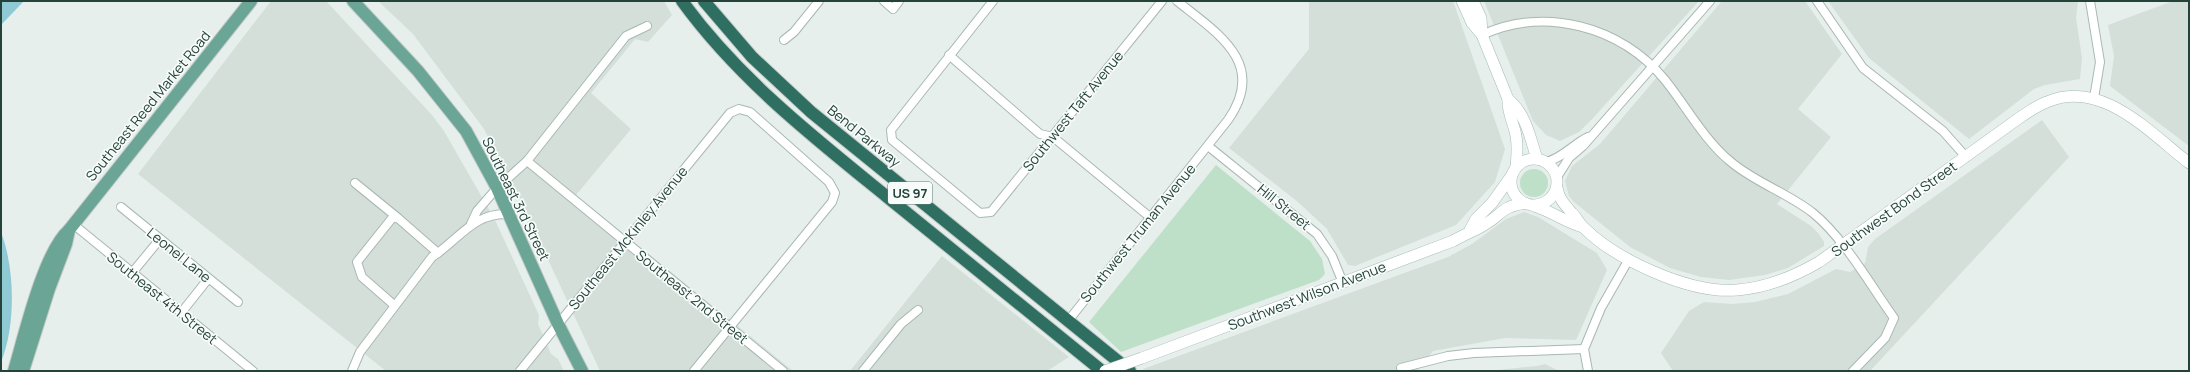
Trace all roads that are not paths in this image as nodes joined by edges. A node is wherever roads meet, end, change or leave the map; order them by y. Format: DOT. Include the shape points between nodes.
graph roads {
  1 [pos="251,1"];
  2 [pos="353,1"];
  3 [pos="675,1"];
  4 [pos="682,1"];
  5 [pos="704,1"];
  6 [pos="819,1"];
  7 [pos="884,1"];
  8 [pos="899,1"];
  9 [pos="993,1"];
  10 [pos="1162,1"];
  11 [pos="1177,1"];
  12 [pos="1462,1"];
  13 [pos="1473,1"];
  14 [pos="1710,1"];
  15 [pos="1817,1"];
  16 [pos="2090,1"];
  17 [pos="697,22"];
  18 [pos="647,26"];
  19 [pos="1482,35"];
  20 [pos="784,40"];
  21 [pos="949,56"];
  22 [pos="1652,68"];
  23 [pos="2094,98"];
  24 [pos="1508,99"];
  25 [pos="1053,137"];
  26 [pos="1589,137"];
  27 [pos="1208,146"];
  28 [pos="1966,157"];
  29 [pos="1541,160"];
  30 [pos="527,161"];
  31 [pos="2189,163"];
  32 [pos="1514,171"];
  33 [pos="1557,183"];
  34 [pos="355,184"];
  35 [pos="497,188"];
  36 [pos="1529,204"];
  37 [pos="121,207"];
  38 [pos="509,214"];
  39 [pos="1151,218"];
  40 [pos="399,219"];
  41 [pos="471,224"];
  42 [pos="71,227"];
  43 [pos="1582,227"];
  44 [pos="1470,230"];
  45 [pos="160,239"];
  46 [pos="624,241"];
  47 [pos="1843,247"];
  48 [pos="438,253"];
  49 [pos="1629,259"];
  50 [pos="132,273"];
  51 [pos="208,279"];
  52 [pos="1343,283"];
  53 [pos="238,302"];
  54 [pos="394,305"];
  55 [pos="918,310"];
  56 [pos="181,313"];
  57 [pos="1068,321"];
  58 [pos="558,324"];
  59 [pos="729,327"];
  60 [pos="1584,349"];
  61 [pos="1401,368"];
  62 [pos="14,371"];
  63 [pos="23,371"];
  64 [pos="253,371"];
  65 [pos="352,371"];
  66 [pos="520,371"];
  67 [pos="582,371"];
  68 [pos="694,371"];
  69 [pos="783,371"];
  70 [pos="863,371"];
  71 [pos="1102,371"];
  72 [pos="1106,371"];
  73 [pos="1130,371"];
  74 [pos="1588,371"];
  75 [pos="1853,371"];
  1 -- 42 [label="main road, Southeast Reed Market Road"];
  2 -- 35 [label="main road, Southeast 3rd Street" via="442,100 466,131"];
  3 -- 17 [label="highway"];
  4 -- 17 [label="highway, US 97"];
  5 -- 57 [label="highway, Bend Parkway / US 97" via="752,57 811,112"];
  6 -- 20 [label="street" via="794,32"];
  7 -- 8 [label="street" via="893,9"];
  9 -- 21 [label="street"];
  10 -- 25 [label="street, Southwest Taft Avenue"];
  11 -- 27 [label="street, Southwest Truman Avenue" via="1227,42 1236,55 1242,73 1242,89 1236,106"];
  12 -- 19 [label="street" via="1472,23"];
  13 -- 19 [label="street" via="1481,18"];
  14 -- 22 [label="street"];
  15 -- 28 [label="street" via="1863,68 1943,130"];
  16 -- 23 [label="street" via="2100,62"];
  17 -- 71 [label="highway, US 97" via="745,76 803,128"];
  18 -- 30 [label="street" via="626,36"];
  19 -- 22 [label="street" via="1501,26 1552,21 1600,32 1621,43"];
  19 -- 24 [label="street"];
  21 -- 25 [label="street" via="1040,134"];
  21 -- 25 [label="street, Southwest Taft Avenue" via="891,130 892,140 980,212 991,212"];
  22 -- 26 [label="street"];
  22 -- 47 [label="street" via="1663,78 1713,144 1730,162 1813,213"];
  23 -- 28 [label="street, Southwest Bond Street" via="2072,96 2047,101"];
  23 -- 31 [label="street, Southwest Bond Street" via="2127,115"];
  24 -- 29 [label="street" via="1518,107"];
  24 -- 32 [label="street" via="1518,148"];
  25 -- 39 [label="street"];
  26 -- 29 [label="street" via="1564,154"];
  26 -- 33 [label="street" via="1569,158"];
  27 -- 39 [label="street, Southwest Truman Avenue"];
  27 -- 52 [label="street, Hill Street" via="1313,231 1332,256"];
  28 -- 47 [label="street, Southwest Bond Street"];
  29 -- 32 [label="street" via="1522,162"];
  29 -- 33 [label="street" via="1551,166"];
  30 -- 35 [label="street"];
  30 -- 46 [label="street, Southeast 2nd Street"];
  32 -- 36 [label="street" via="1511,181 1514,194"];
  32 -- 44 [label="street, Southwest Wilson Avenue"];
  33 -- 36 [label="street" via="1548,201"];
  33 -- 43 [label="street, Southwest Bond Street" via="1558,195"];
  34 -- 40 [label="street"];
  35 -- 38 [label="main road, Southeast 3rd Street"];
  35 -- 41 [label="street" via="477,211"];
  36 -- 43 [label="street, Southwest Bond Street" via="1546,209 1566,222"];
  36 -- 44 [label="street, Southwest Wilson Avenue" via="1511,206 1484,225"];
  37 -- 45 [label="street, Leonel Lane"];
  38 -- 41 [label="street" via="490,215"];
  38 -- 58 [label="main road, Southeast 3rd Street"];
  39 -- 57 [label="street, Southwest Truman Avenue"];
  40 -- 48 [label="street"];
  40 -- 54 [label="street" via="392,217 357,262 362,277"];
  41 -- 48 [label="street"];
  42 -- 50 [label="street, Southeast 4th Street"];
  42 -- 62 [label="main road, Southeast Reed Market Road" via="60,237 45,273"];
  42 -- 63 [label="main road, Southeast Reed Market Road"];
  43 -- 49 [label="street, Southwest Bond Street"];
  44 -- 52 [label="street, Southwest Wilson Avenue" via="1453,241"];
  45 -- 50 [label="street"];
  45 -- 51 [label="street, Leonel Lane"];
  46 -- 58 [label="street, Southeast McKinley Avenue"];
  46 -- 59 [label="street, Southeast 2nd Street"];
  46 -- 59 [label="street, Southeast McKinley Avenue" via="730,113 739,109 750,112 829,182 834,193 832,202"];
  47 -- 49 [label="street, Southwest Bond Street" via="1792,277 1765,286 1736,290 1710,290 1685,284 1653,272"];
  47 -- 75 [label="street" via="1894,318 1885,338"];
  48 -- 54 [label="street"];
  49 -- 60 [label="street" via="1601,308"];
  50 -- 56 [label="street, Southeast 4th Street"];
  51 -- 53 [label="street, Leonel Lane"];
  51 -- 56 [label="street"];
  52 -- 72 [label="street, Southwest Wilson Avenue, bridge"];
  54 -- 65 [label="street" via="360,352"];
  55 -- 70 [label="street" via="901,324"];
  56 -- 64 [label="street, Southeast 4th Street"];
  57 -- 73 [label="highway, Bend Parkway / US 97"];
  58 -- 66 [label="street, Southeast McKinley Avenue"];
  58 -- 67 [label="main road, Southeast 3rd Street"];
  59 -- 68 [label="street"];
  59 -- 69 [label="street, Southeast 2nd Street"];
  60 -- 61 [label="street" via="1474,353 1448,356"];
  60 -- 74 [label="street"];
}
